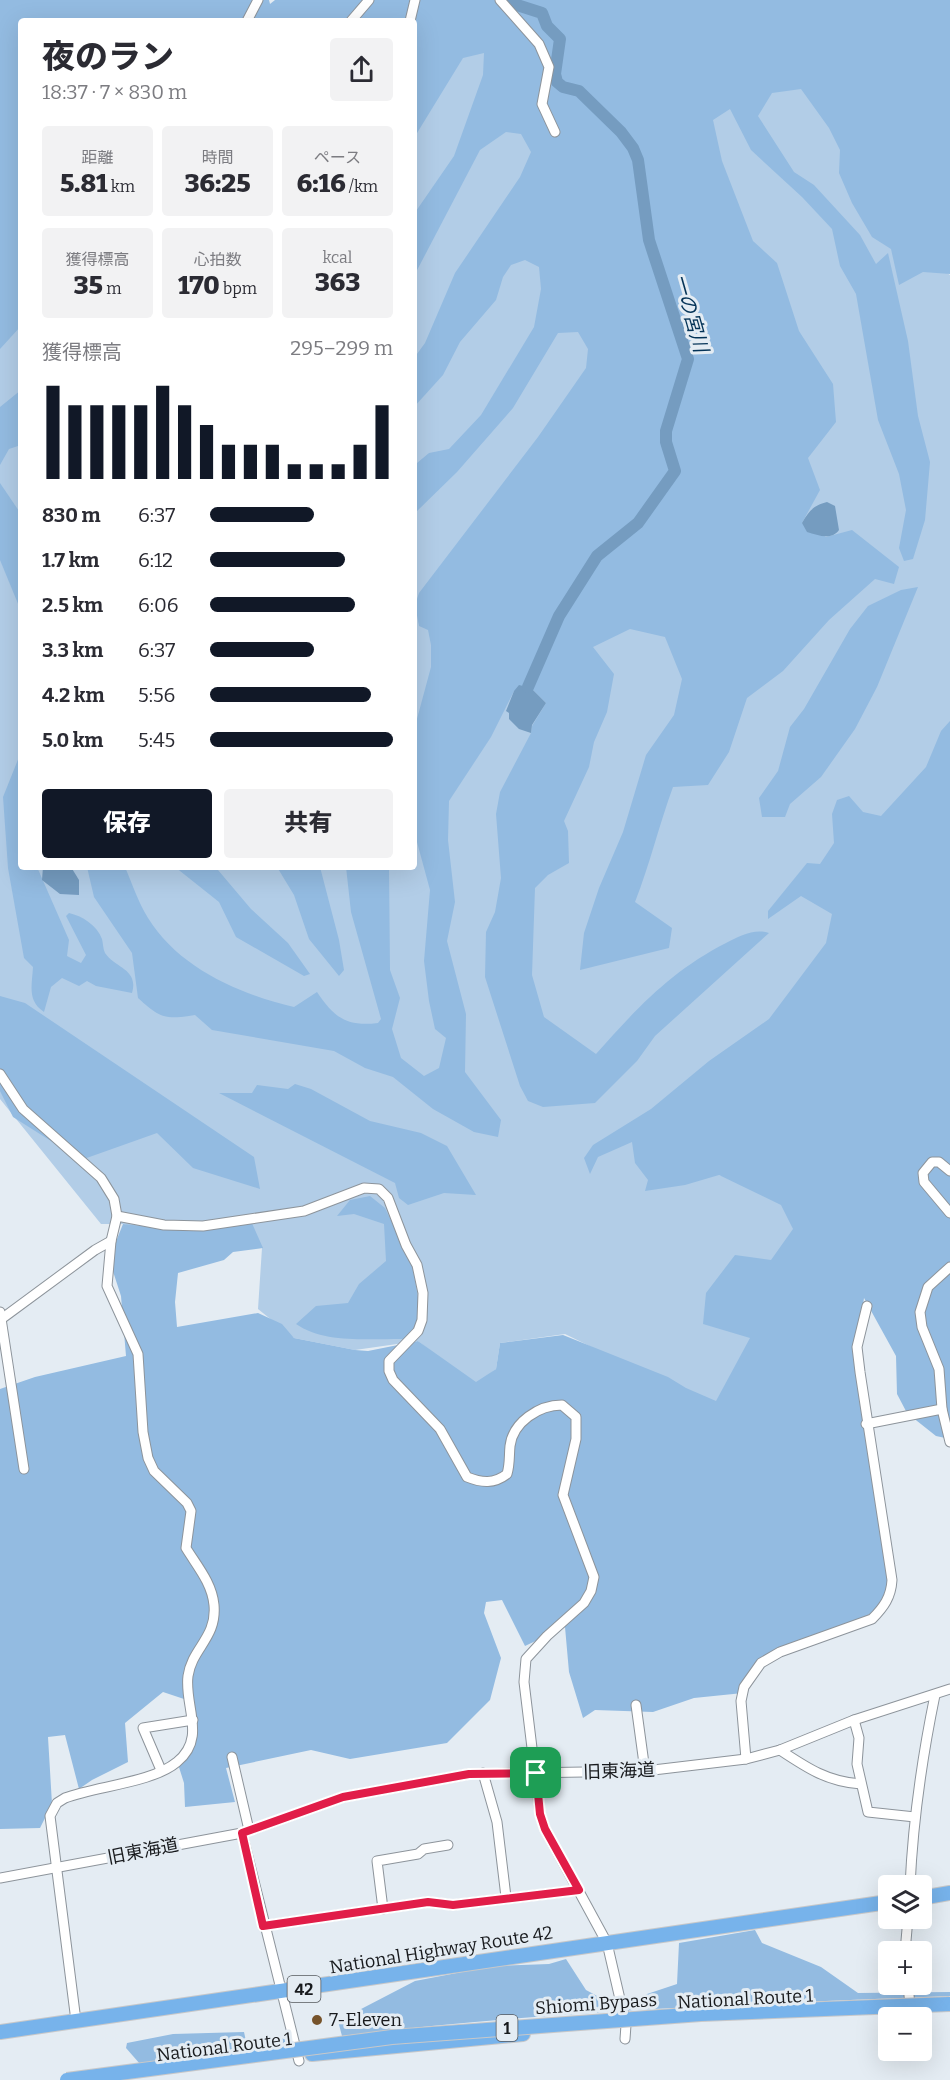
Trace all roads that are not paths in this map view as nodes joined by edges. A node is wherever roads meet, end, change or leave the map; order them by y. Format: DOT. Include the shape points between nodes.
graph roads {
  1 [pos="258,0"];
  2 [pos="369,0"];
  3 [pos="415,0"];
  4 [pos="500,0"];
  5 [pos="249,18"];
  6 [pos="354,18"];
  7 [pos="411,18"];
  8 [pos="555,132"];
  9 [pos="0,1074"];
  10 [pos="950,1171"];
  11 [pos="950,1213"];
  12 [pos="117,1216"];
  13 [pos="111,1241"];
  14 [pos="950,1267"];
  15 [pos="867,1306"];
  16 [pos="1,1316"];
  17 [pos="942,1409"];
  18 [pos="866,1424"];
  19 [pos="950,1442"];
  20 [pos="24,1469"];
  21 [pos="949,1687"];
  22 [pos="935,1695"];
  23 [pos="636,1705"];
  24 [pos="193,1720"];
  25 [pos="854,1720"];
  26 [pos="780,1750"];
  27 [pos="232,1757"];
  28 [pos="746,1759"];
  29 [pos="161,1770"];
  30 [pos="645,1771"];
  31 [pos="483,1773"];
  32 [pos="536,1773"];
  33 [pos="861,1784"];
  34 [pos="915,1817"];
  35 [pos="245,1832"];
  36 [pos="448,1845"];
  37 [pos="57,1867"];
  38 [pos="911,1875"];
  39 [pos="0,1878"];
  40 [pos="579,1890"];
  41 [pos="950,1893"];
  42 [pos="932,1896"];
  43 [pos="506,1898"];
  44 [pos="878,1903"];
  45 [pos="383,1909"];
  46 [pos="263,1926"];
  47 [pos="607,1943"];
  48 [pos="282,1992"];
  49 [pos="950,2004"];
  50 [pos="950,2009"];
  51 [pos="932,2011"];
  52 [pos="878,2015"];
  53 [pos="76,2021"];
  54 [pos="0,2032"];
  55 [pos="626,2032"];
  56 [pos="299,2058"];
  57 [pos="67,2080"];
  58 [pos="113,2080"];
  1 -- 5 [label="street"];
  2 -- 6 [label="street"];
  3 -- 7 [label="street"];
  4 -- 8 [label="street" via="539,44 549,68 542,105"];
  9 -- 12 [label="street" via="23,1109 101,1178 114,1199"];
  10 -- 11 [label="street" via="939,1162 932,1162 923,1173 924,1182"];
  12 -- 13 [label="street"];
  12 -- 32 [label="street" via="164,1225 203,1226 304,1211 364,1188 379,1189 388,1198 417,1264 423,1293 418,1330 389,1361 389,1371 440,1429 467,1477 491,1482 507,1474 515,1430 524,1419 543,1408 562,1405 576,1417 576,1439 563,1495 594,1577 584,1603 526,1659 524,1682"];
  13 -- 16 [label="street"];
  13 -- 24 [label="street" via="107,1286 138,1354 148,1458 154,1471 187,1503 190,1511 186,1548 213,1596 215,1622 188,1675"];
  14 -- 17 [label="street" via="928,1287 920,1312 939,1369"];
  15 -- 18 [label="street" via="857,1347"];
  16 -- 20 [label="street"];
  17 -- 18 [label="street"];
  17 -- 19 [label="street"];
  18 -- 28 [label="street" via="883,1516 891,1593 872,1619 780,1652 761,1663 744,1687 741,1701"];
  21 -- 22 [label="street, 旧東海道"];
  22 -- 25 [label="street, 旧東海道"];
  22 -- 34 [label="street"];
  23 -- 30 [label="street"];
  24 -- 29 [label="street" via="192,1742 187,1751 177,1763"];
  24 -- 29 [label="street" via="143,1728"];
  25 -- 26 [label="street, 旧東海道"];
  25 -- 33 [label="street" via="859,1738 857,1764"];
  26 -- 28 [label="street, 旧東海道"];
  26 -- 33 [label="street" via="823,1777"];
  27 -- 35 [label="street"];
  28 -- 30 [label="street, 旧東海道"];
  29 -- 37 [label="street" via="74,1794 57,1803 50,1816"];
  30 -- 32 [label="street, 旧東海道"];
  31 -- 32 [label="street, 旧東海道"];
  31 -- 35 [label="street, 旧東海道" via="343,1797"];
  31 -- 43 [label="street" via="497,1822"];
  32 -- 40 [label="street" via="545,1829"];
  33 -- 34 [label="street" via="868,1812"];
  34 -- 38 [label="street"];
  35 -- 37 [label="street, 旧東海道"];
  35 -- 46 [label="street"];
  36 -- 45 [label="street" via="377,1861"];
  37 -- 39 [label="street, 旧東海道"];
  37 -- 53 [label="street"];
  40 -- 43 [label="street"];
  40 -- 47 [label="street"];
  41 -- 42 [label="highway"];
  43 -- 45 [label="street"];
  44 -- 47 [label="highway, National Highway Route 42 / 42"];
  45 -- 46 [label="street"];
  46 -- 48 [label="street"];
  47 -- 48 [label="highway, National Highway Route 42 / 42"];
  47 -- 55 [label="street"];
  48 -- 53 [label="highway, National Highway Route 42 / 42"];
  48 -- 56 [label="street"];
  49 -- 57 [label="highway, Shiomi Bypass / 1, bridge" via="701,2014 416,2035"];
  50 -- 51 [label="highway, National Route 1 / 1"];
  52 -- 55 [label="highway, National Route 1 / 1" via="718,2018"];
  53 -- 54 [label="highway, National Highway Route 42 / 42"];
  55 -- 56 [label="highway, National Route 1 / 1"];
  56 -- 58 [label="highway, National Route 1 / 1"];
}
